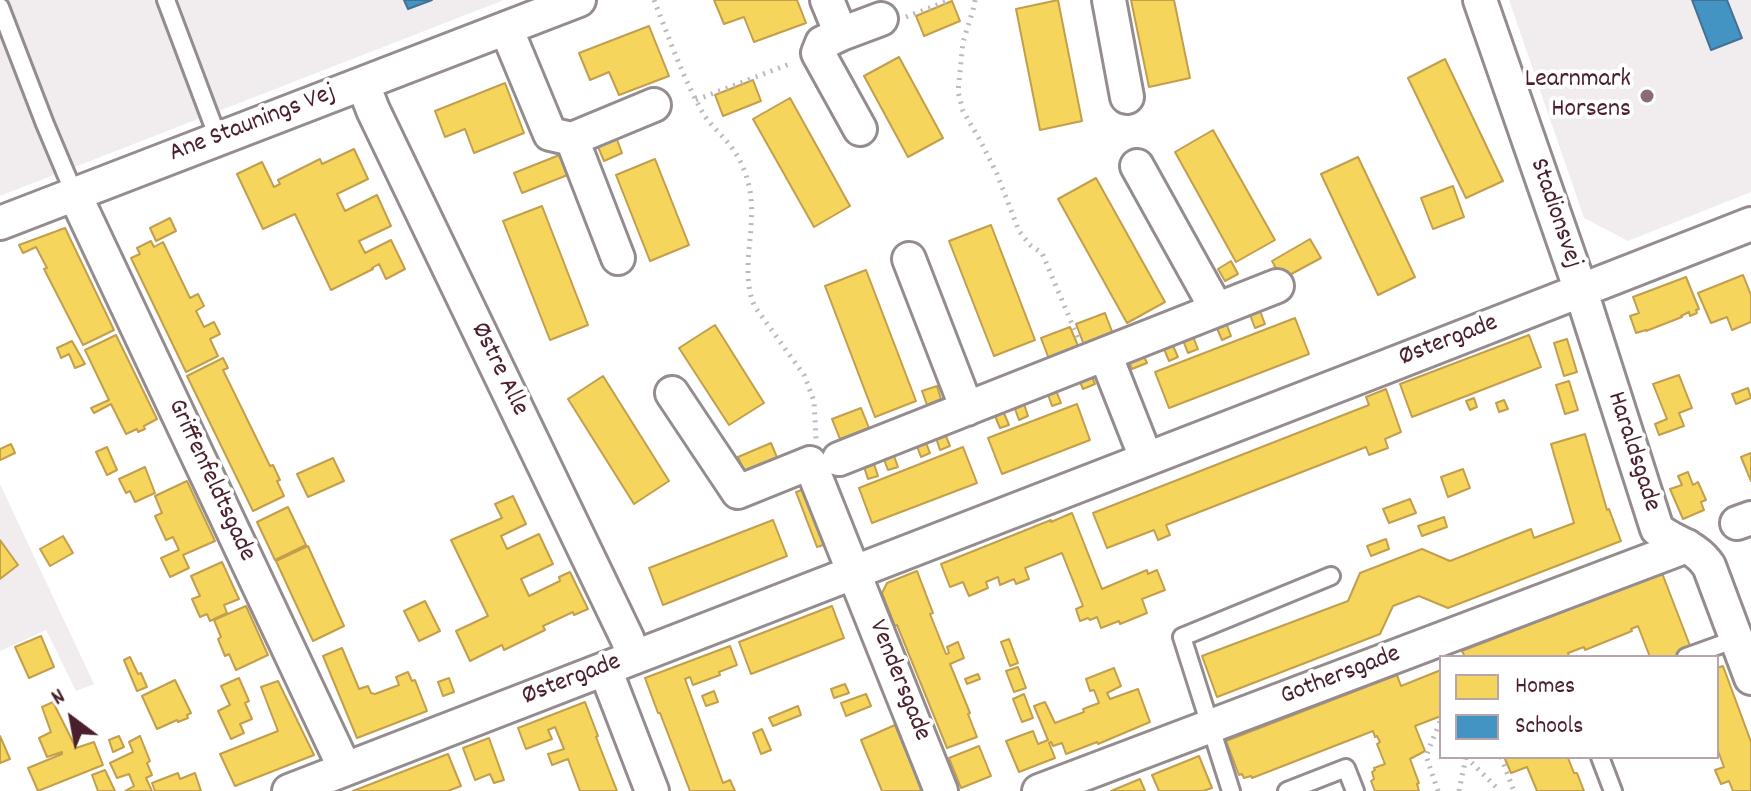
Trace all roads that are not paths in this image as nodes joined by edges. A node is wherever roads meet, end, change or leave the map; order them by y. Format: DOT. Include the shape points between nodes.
graph roads {
  1 [pos="166,0"];
  2 [pos="579,0"];
  3 [pos="827,0"];
  4 [pos="1109,0"];
  5 [pos="1480,0"];
  6 [pos="0,7"];
  7 [pos="881,19"];
  8 [pos="506,28"];
  9 [pos="830,44"];
  10 [pos="363,84"];
  11 [pos="1127,97"];
  12 [pos="654,105"];
  13 [pos="860,129"];
  14 [pos="218,138"];
  15 [pos="572,139"];
  16 [pos="1137,166"];
  17 [pos="74,193"];
  18 [pos="0,223"];
  19 [pos="1751,224"];
  20 [pos="618,258"];
  21 [pos="909,259"];
  22 [pos="1277,286"];
  23 [pos="1581,291"];
  24 [pos="1217,310"];
  25 [pos="1096,358"];
  26 [pos="672,393"];
  27 [pos="967,409"];
  28 [pos="1146,458"];
  29 [pos="825,461"];
  30 [pos="1687,546"];
  31 [pos="854,571"];
  32 [pos="1331,576"];
  33 [pos="1736,639"];
  34 [pos="1692,655"];
  35 [pos="619,663"];
  36 [pos="1751,678"];
  37 [pos="1210,726"];
  38 [pos="1601,759"];
  39 [pos="345,769"];
  40 [pos="289,791"];
  41 [pos="652,791"];
  42 [pos="941,791"];
  43 [pos="1039,791"];
  44 [pos="1231,791"];
  45 [pos="1287,791"];
  46 [pos="1355,791"];
  47 [pos="1613,791"];
  1 -- 14 [label="lane"];
  2 -- 8 [label="street, Ane Staunings Vej"];
  3 -- 9 [label="street"];
  4 -- 11 [label="street"];
  5 -- 23 [label="street, Stadionsvej"];
  6 -- 17 [label="lane"];
  7 -- 9 [label="street"];
  8 -- 10 [label="street, Ane Staunings Vej"];
  8 -- 15 [label="street" via="550,134"];
  9 -- 13 [label="street"];
  10 -- 14 [label="street, Ane Staunings Vej"];
  10 -- 35 [label="street, Østre Alle" via="627,638"];
  12 -- 15 [label="street"];
  14 -- 17 [label="street, Ane Staunings Vej"];
  15 -- 20 [label="street"];
  16 -- 24 [label="street"];
  17 -- 18 [label="street, Ane Staunings Vej"];
  17 -- 39 [label="street, Griffenfeldtsgade"];
  19 -- 23 [label="street, Østergade"];
  21 -- 27 [label="street"];
  22 -- 24 [label="street"];
  23 -- 28 [label="street, Østergade"];
  23 -- 30 [label="street, Haraldsgade" via="1657,529"];
  24 -- 25 [label="street"];
  25 -- 27 [label="street"];
  25 -- 28 [label="street"];
  26 -- 29 [label="street" via="738,492"];
  27 -- 29 [label="street"];
  28 -- 31 [label="street, Østergade"];
  29 -- 31 [label="street"];
  30 -- 33 [label="street, Haraldsgade" via="1709,566"];
  30 -- 37 [label="street, Gothersgade"];
  31 -- 35 [label="street, Østergade"];
  31 -- 42 [label="street, Vendersgade"];
  32 -- 37 [label="lane" via="1182,637"];
  33 -- 34 [label="lane"];
  33 -- 36 [label="street, Haraldsgade"];
  35 -- 39 [label="street, Østergade"];
  35 -- 41 [label="street, Østre Alle"];
  37 -- 43 [label="street, Gothersgade"];
  37 -- 44 [label="lane"];
  38 -- 47 [label="lane"];
  39 -- 40 [label="street, Østergade"];
  45 -- 46 [label="lane" via="1346,768"];
}
